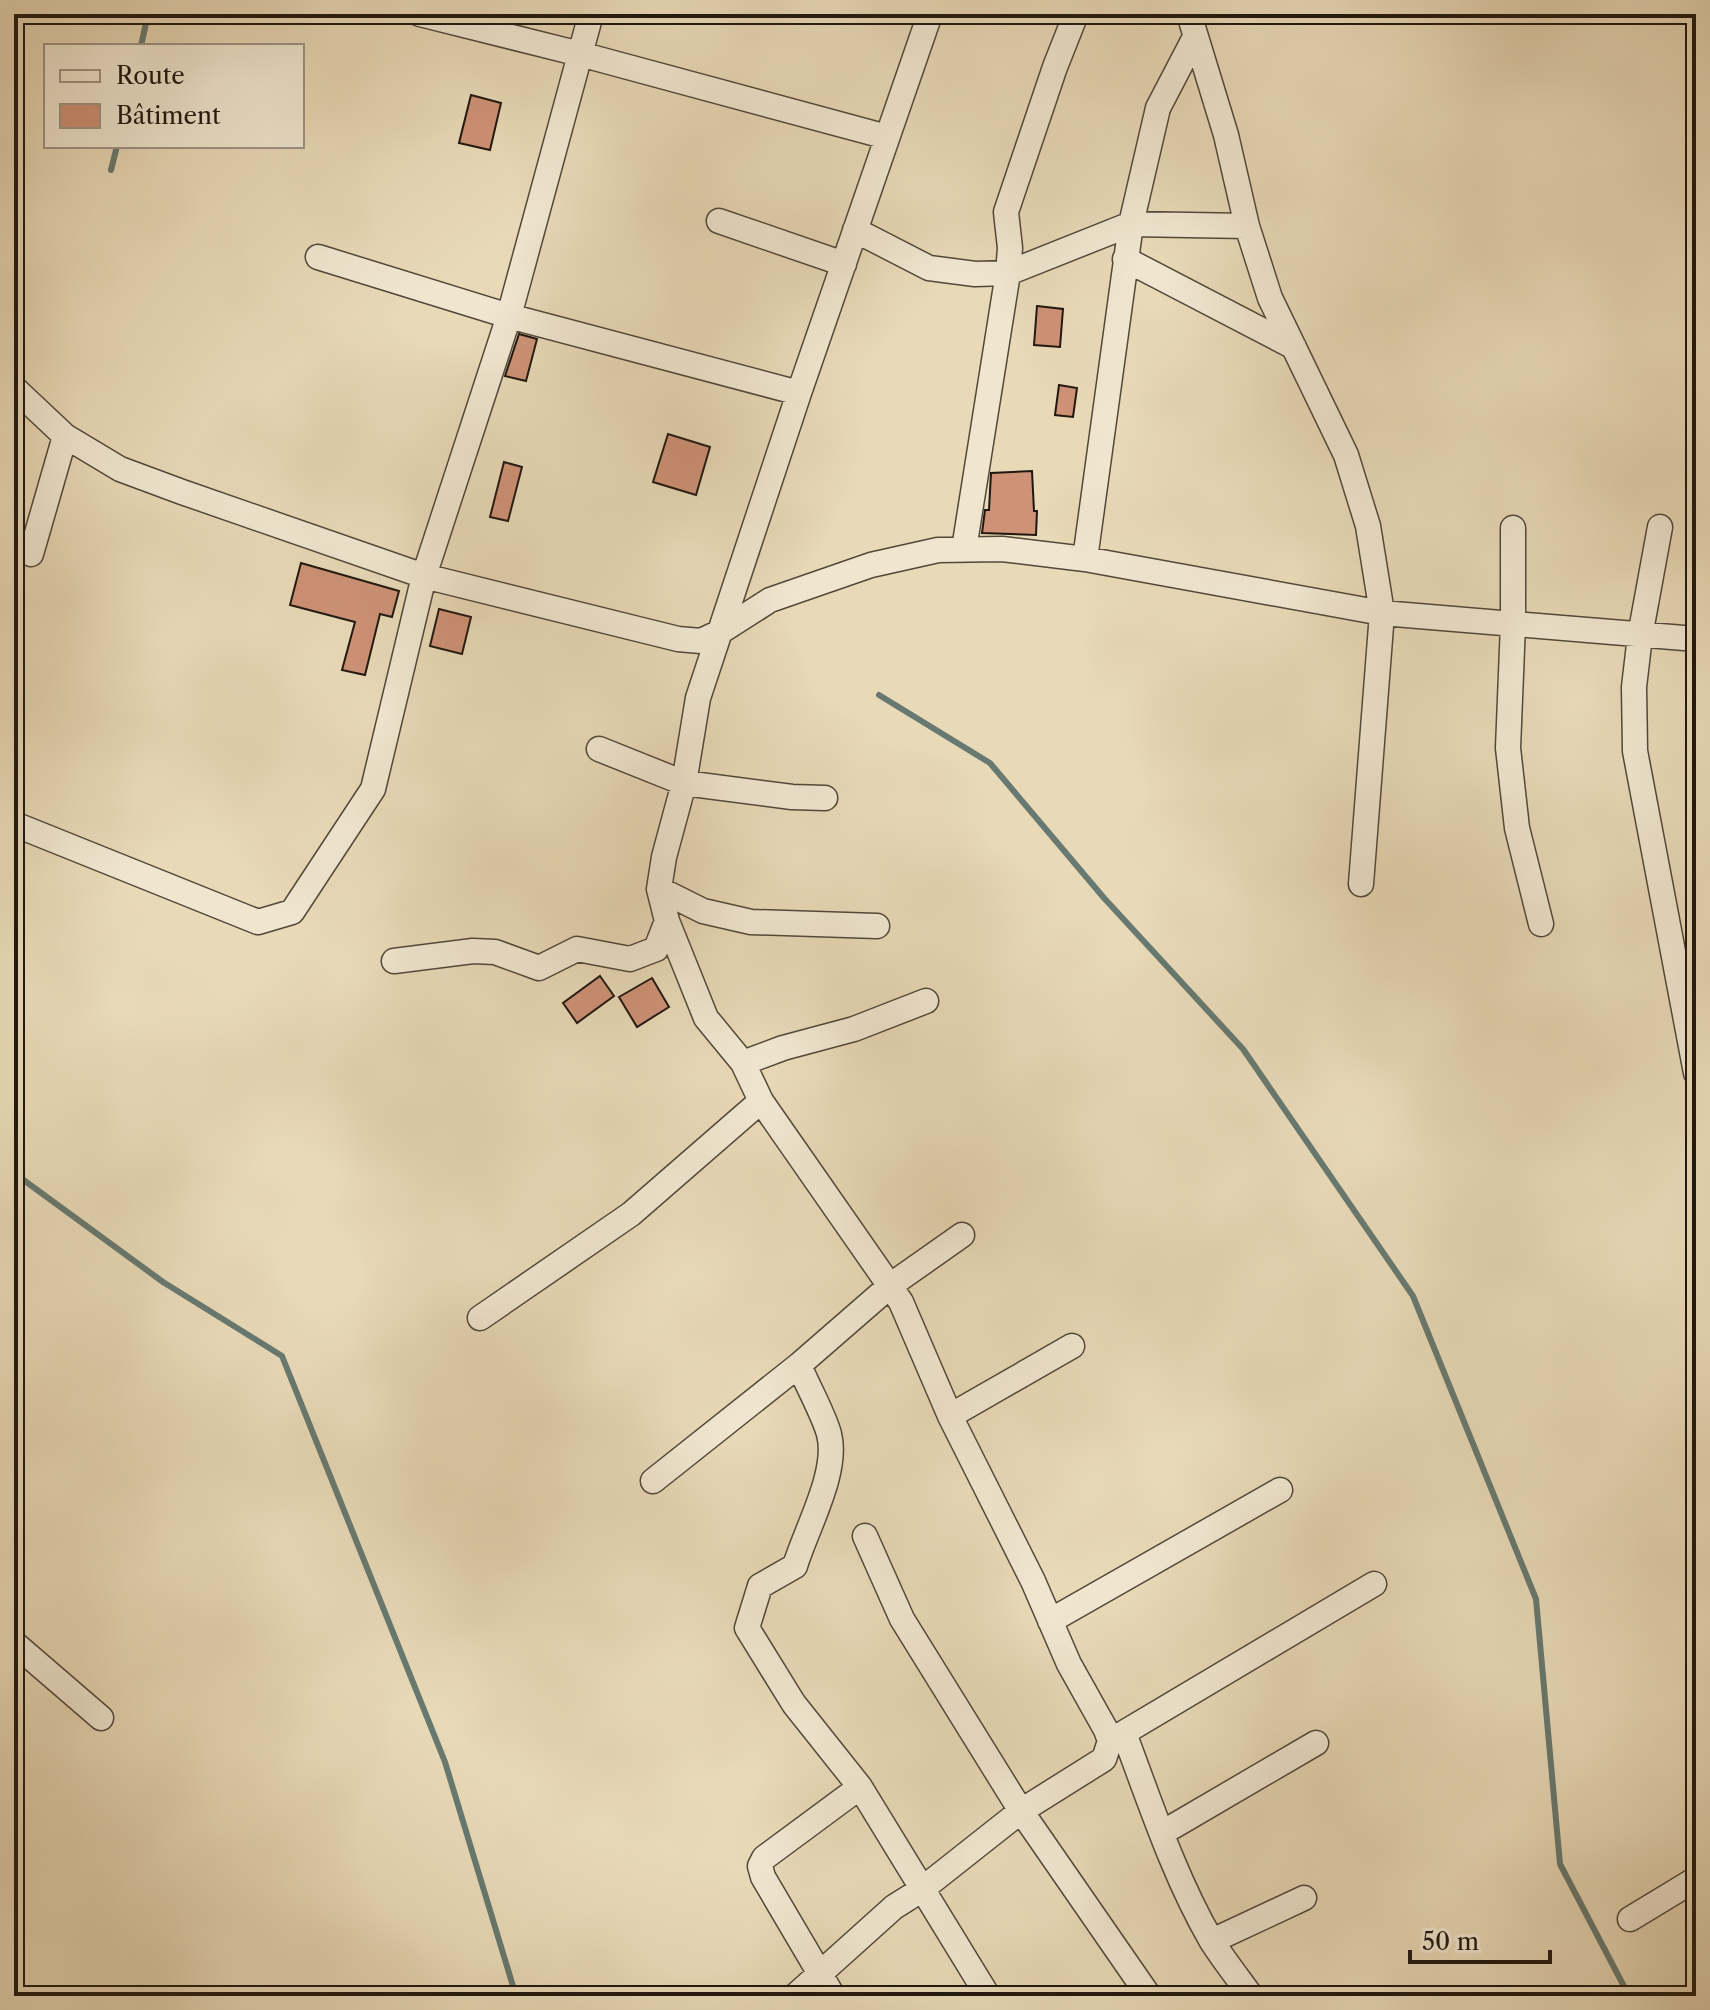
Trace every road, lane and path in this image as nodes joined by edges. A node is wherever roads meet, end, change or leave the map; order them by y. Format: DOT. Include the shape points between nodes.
graph roads {
  1 [pos="420,14"];
  2 [pos="591,14"];
  3 [pos="930,14"];
  4 [pos="1076,14"];
  5 [pos="1192,26"];
  6 [pos="580,54"];
  7 [pos="887,137"];
  8 [pos="719,221"];
  9 [pos="1131,224"];
  10 [pos="1247,226"];
  11 [pos="855,230"];
  12 [pos="318,257"];
  13 [pos="1125,259"];
  14 [pos="844,264"];
  15 [pos="1008,273"];
  16 [pos="509,316"];
  17 [pos="1294,347"];
  18 [pos="14,388"];
  19 [pos="799,393"];
  20 [pos="65,436"];
  21 [pos="1660,527"];
  22 [pos="1513,528"];
  23 [pos="964,549"];
  24 [pos="31,554"];
  25 [pos="1085,559"];
  26 [pos="424,576"];
  27 [pos="1382,613"];
  28 [pos="1513,624"];
  29 [pos="720,632"];
  30 [pos="1640,636"];
  31 [pos="1696,639"];
  32 [pos="599,749"];
  33 [pos="684,783"];
  34 [pos="825,798"];
  35 [pos="14,824"];
  36 [pos="1361,884"];
  37 [pos="659,889"];
  38 [pos="667,921"];
  39 [pos="1541,924"];
  40 [pos="877,926"];
  41 [pos="394,961"];
  42 [pos="926,1001"];
  43 [pos="743,1063"];
  44 [pos="1696,1073"];
  45 [pos="761,1101"];
  46 [pos="962,1235"];
  47 [pos="891,1285"];
  48 [pos="480,1318"];
  49 [pos="1072,1346"];
  50 [pos="799,1365"];
  51 [pos="950,1416"];
  52 [pos="653,1481"];
  53 [pos="1280,1490"];
  54 [pos="865,1536"];
  55 [pos="1374,1584"];
  56 [pos="1050,1621"];
  57 [pos="14,1643"];
  58 [pos="101,1718"];
  59 [pos="1117,1737"];
  60 [pos="1316,1743"];
  61 [pos="860,1787"];
  62 [pos="1021,1811"];
  63 [pos="1162,1833"];
  64 [pos="1696,1879"];
  65 [pos="921,1890"];
  66 [pos="1304,1898"];
  67 [pos="1630,1919"];
  68 [pos="1212,1941"];
  69 [pos="818,1974"];
  70 [pos="795,1996"];
  71 [pos="833,1996"];
  72 [pos="988,1996"];
  73 [pos="1149,1996"];
  74 [pos="1251,1996"];
  1 -- 6 [label="street"];
  2 -- 6 [label="street"];
  3 -- 7 [label="street"];
  4 -- 15 [label="street" via="1006,212"];
  5 -- 9 [label="street" via="1158,108"];
  5 -- 10 [label="street"];
  6 -- 7 [label="street"];
  6 -- 16 [label="street"];
  7 -- 11 [label="street"];
  8 -- 14 [label="street"];
  9 -- 10 [label="street"];
  9 -- 13 [label="street"];
  9 -- 15 [label="street"];
  10 -- 17 [label="street" via="1270,298"];
  11 -- 14 [label="street"];
  11 -- 15 [label="street" via="929,268"];
  12 -- 16 [label="street"];
  13 -- 17 [label="street"];
  13 -- 25 [label="street"];
  14 -- 19 [label="street"];
  15 -- 23 [label="street"];
  16 -- 19 [label="street"];
  16 -- 26 [label="street"];
  17 -- 27 [label="street" via="1346,455 1368,526"];
  18 -- 20 [label="street"];
  19 -- 29 [label="street"];
  20 -- 24 [label="street"];
  20 -- 26 [label="street" via="132,473"];
  21 -- 30 [label="street"];
  22 -- 28 [label="street"];
  23 -- 25 [label="street"];
  23 -- 29 [label="street" via="871,565 770,600"];
  25 -- 27 [label="street"];
  26 -- 29 [label="street" via="678,639 701,641"];
  26 -- 35 [label="street" via="373,789 292,912 258,922"];
  27 -- 28 [label="street"];
  27 -- 36 [label="street"];
  28 -- 30 [label="street"];
  28 -- 39 [label="street" via="1508,748 1517,828"];
  29 -- 33 [label="street" via="698,698"];
  30 -- 31 [label="street"];
  30 -- 44 [label="street" via="1635,751"];
  32 -- 33 [label="street"];
  33 -- 34 [label="street"];
  33 -- 37 [label="street"];
  37 -- 38 [label="street"];
  37 -- 40 [label="street" via="703,911 751,922"];
  38 -- 41 [label="street" via="656,949 630,959 577,949 539,968 495,952"];
  38 -- 43 [label="street" via="706,1018"];
  42 -- 43 [label="street"];
  43 -- 45 [label="street"];
  45 -- 47 [label="street"];
  45 -- 48 [label="street" via="631,1214"];
  46 -- 47 [label="street"];
  47 -- 50 [label="street"];
  47 -- 51 [label="street"];
  49 -- 51 [label="street"];
  50 -- 52 [label="street"];
  50 -- 61 [label="street" via="830,1435 830,1472 795,1566 760,1586 747,1628 794,1704"];
  51 -- 56 [label="street"];
  53 -- 56 [label="street"];
  54 -- 62 [label="street" via="902,1619"];
  55 -- 59 [label="street"];
  56 -- 59 [label="street" via="1106,1730"];
  57 -- 58 [label="street"];
  59 -- 62 [label="street" via="1104,1759"];
  59 -- 63 [label="street"];
  60 -- 63 [label="street"];
  61 -- 65 [label="street"];
  61 -- 69 [label="street" via="760,1866"];
  62 -- 65 [label="street"];
  62 -- 73 [label="street"];
  63 -- 68 [label="street"];
  64 -- 67 [label="street"];
  65 -- 69 [label="street"];
  65 -- 72 [label="street"];
  66 -- 68 [label="street"];
  68 -- 74 [label="street"];
  69 -- 70 [label="street"];
  69 -- 71 [label="street"];
}
